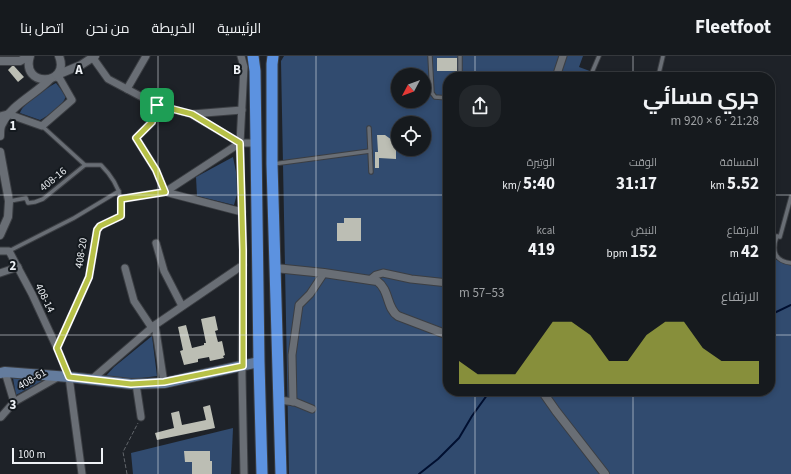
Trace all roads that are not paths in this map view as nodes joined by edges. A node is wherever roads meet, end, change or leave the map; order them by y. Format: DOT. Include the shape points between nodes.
graph roads {
  1 [pos="29,56"];
  2 [pos="146,56"];
  3 [pos="241,56"];
  4 [pos="253,56"];
  5 [pos="273,56"];
  6 [pos="430,56"];
  7 [pos="460,56"];
  8 [pos="563,56"];
  9 [pos="599,56"];
  10 [pos="663,56"];
  11 [pos="94,57"];
  12 [pos="60,59"];
  13 [pos="0,61"];
  14 [pos="16,61"];
  15 [pos="73,69"];
  16 [pos="460,72"];
  17 [pos="558,72"];
  18 [pos="592,72"];
  19 [pos="659,72"];
  20 [pos="33,75"];
  21 [pos="52,78"];
  22 [pos="128,89"];
  23 [pos="38,90"];
  24 [pos="443,98"];
  25 [pos="157,105"];
  26 [pos="242,110"];
  27 [pos="192,114"];
  28 [pos="4,115"];
  29 [pos="42,126"];
  30 [pos="369,128"];
  31 [pos="0,136"];
  32 [pos="240,143"];
  33 [pos="255,143"];
  34 [pos="370,151"];
  35 [pos="0,152"];
  36 [pos="1,163"];
  37 [pos="272,164"];
  38 [pos="84,165"];
  39 [pos="371,172"];
  40 [pos="119,191"];
  41 [pos="165,192"];
  42 [pos="791,197"];
  43 [pos="121,199"];
  44 [pos="9,201"];
  45 [pos="242,212"];
  46 [pos="1,230"];
  47 [pos="775,242"];
  48 [pos="156,243"];
  49 [pos="0,251"];
  50 [pos="9,251"];
  51 [pos="775,252"];
  52 [pos="791,263"];
  53 [pos="243,265"];
  54 [pos="18,268"];
  55 [pos="125,268"];
  56 [pos="275,268"];
  57 [pos="0,273"];
  58 [pos="324,273"];
  59 [pos="370,280"];
  60 [pos="443,282"];
  61 [pos="182,306"];
  62 [pos="153,326"];
  63 [pos="443,333"];
  64 [pos="57,348"];
  65 [pos="259,362"];
  66 [pos="243,366"];
  67 [pos="3,372"];
  68 [pos="58,377"];
  69 [pos="69,377"];
  70 [pos="91,380"];
  71 [pos="164,382"];
  72 [pos="136,384"];
  73 [pos="546,396"];
  74 [pos="279,400"];
  75 [pos="14,402"];
  76 [pos="293,402"];
  77 [pos="312,409"];
  78 [pos="1,417"];
  79 [pos="141,418"];
  80 [pos="82,474"];
  81 [pos="244,474"];
  82 [pos="262,474"];
  83 [pos="281,474"];
  84 [pos="605,474"];
  1 -- 14 [label="street"];
  1 -- 20 [label="street" via="28,62"];
  2 -- 22 [label="street"];
  3 -- 26 [label="street" via="244,67"];
  4 -- 33 [label="highway"];
  5 -- 37 [label="highway"];
  6 -- 24 [label="lane" via="432,94"];
  7 -- 16 [label="lane"];
  8 -- 17 [label="street"];
  9 -- 18 [label="lane"];
  10 -- 19 [label="lane"];
  11 -- 15 [label="street"];
  11 -- 22 [label="street" via="108,79"];
  12 -- 15 [label="street" via="64,65"];
  12 -- 21 [label="street" via="61,68"];
  13 -- 14 [label="street"];
  14 -- 20 [label="street"];
  15 -- 21 [label="street"];
  20 -- 21 [label="street" via="45,80"];
  20 -- 23 [label="street" via="40,86"];
  21 -- 23 [label="street"];
  21 -- 29 [label="street" via="60,79 72,100"];
  22 -- 25 [label="street"];
  23 -- 28 [label="street"];
  25 -- 27 [label="street"];
  25 -- 41 [label="street" via="152,122 136,138 156,170"];
  26 -- 27 [label="street"];
  26 -- 32 [label="street"];
  27 -- 32 [label="street"];
  28 -- 29 [label="street"];
  28 -- 31 [label="street"];
  29 -- 38 [label="lane"];
  30 -- 34 [label="lane"];
  32 -- 33 [label="street"];
  32 -- 41 [label="street"];
  32 -- 45 [label="street"];
  33 -- 65 [label="highway"];
  34 -- 37 [label="lane"];
  34 -- 39 [label="lane"];
  35 -- 36 [label="street"];
  36 -- 44 [label="street"];
  37 -- 56 [label="highway"];
  38 -- 40 [label="lane" via="101,165"];
  38 -- 44 [label="lane, 408-16" via="43,199 28,203 26,198"];
  40 -- 43 [label="lane"];
  40 -- 50 [label="lane" via="74,218"];
  41 -- 43 [label="street"];
  41 -- 45 [label="street"];
  42 -- 47 [label="lane" via="780,237 777,236"];
  43 -- 64 [label="street, 408-20" via="121,216 97,230 89,277"];
  44 -- 46 [label="street" via="8,217"];
  45 -- 53 [label="street"];
  48 -- 61 [label="street" via="164,271"];
  49 -- 50 [label="street"];
  50 -- 54 [label="street, 408-14"];
  51 -- 52 [label="lane" via="782,261"];
  53 -- 61 [label="street"];
  53 -- 66 [label="street"];
  54 -- 57 [label="street"];
  54 -- 64 [label="street, 408-14"];
  55 -- 62 [label="street" via="134,301"];
  56 -- 58 [label="street"];
  56 -- 74 [label="highway"];
  58 -- 59 [label="street"];
  58 -- 76 [label="street" via="299,305 292,355"];
  59 -- 60 [label="street" via="383,273"];
  59 -- 63 [label="street" via="382,285 391,309 398,316"];
  61 -- 62 [label="street"];
  62 -- 70 [label="street"];
  62 -- 71 [label="street"];
  64 -- 69 [label="street, 408-14"];
  65 -- 66 [label="main road"];
  65 -- 82 [label="highway"];
  66 -- 71 [label="main road"];
  66 -- 81 [label="street"];
  67 -- 68 [label="main road"];
  67 -- 75 [label="street"];
  68 -- 69 [label="main road"];
  68 -- 75 [label="street, 408-61"];
  69 -- 70 [label="main road"];
  69 -- 80 [label="street, 408-14"];
  70 -- 72 [label="main road"];
  71 -- 72 [label="main road"];
  72 -- 79 [label="street"];
  73 -- 84 [label="street"];
  74 -- 76 [label="street"];
  74 -- 83 [label="highway"];
  75 -- 78 [label="street, 408-61"];
  76 -- 77 [label="street"];
}
